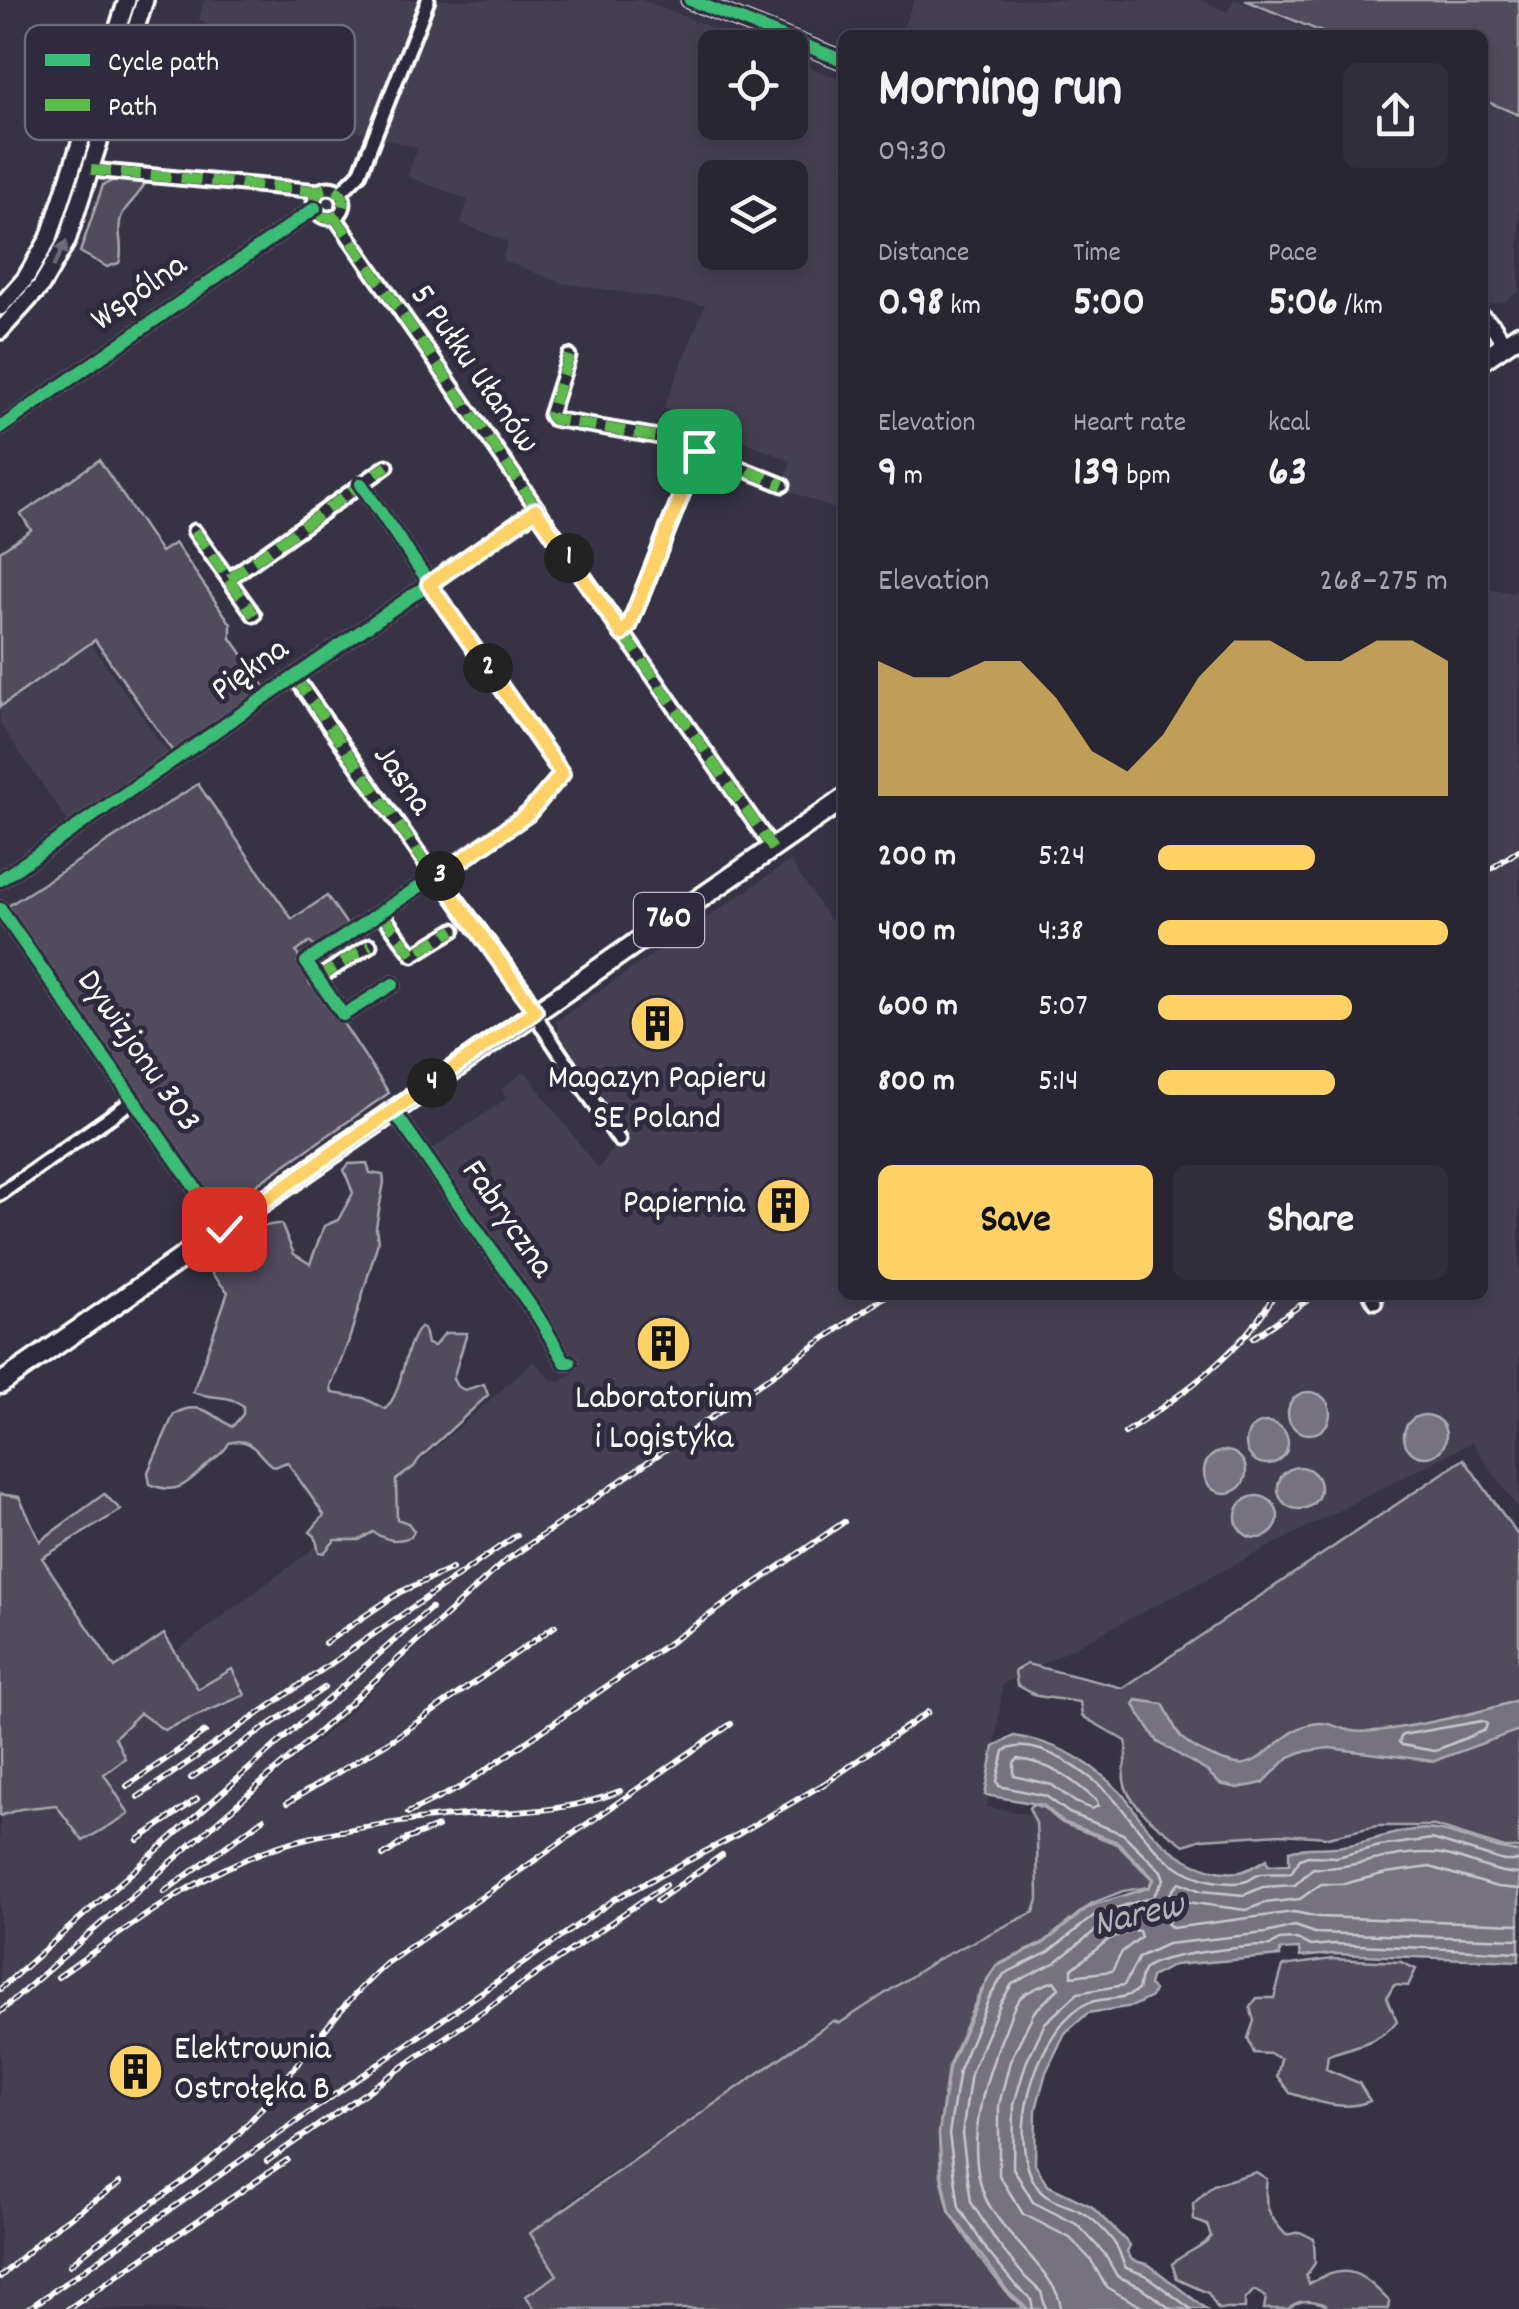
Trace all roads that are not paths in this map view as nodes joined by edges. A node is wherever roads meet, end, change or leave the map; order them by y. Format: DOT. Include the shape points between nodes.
graph roads {
  1 [pos="127,0"];
  2 [pos="145,0"];
  3 [pos="428,0"];
  4 [pos="690,0"];
  5 [pos="119,25"];
  6 [pos="137,25"];
  7 [pos="838,58"];
  8 [pos="81,140"];
  9 [pos="101,140"];
  10 [pos="91,170"];
  11 [pos="319,192"];
  12 [pos="340,193"];
  13 [pos="315,208"];
  14 [pos="335,217"];
  15 [pos="0,307"];
  16 [pos="1488,322"];
  17 [pos="0,330"];
  18 [pos="1512,340"];
  19 [pos="569,356"];
  20 [pos="1488,356"];
  21 [pos="0,428"];
  22 [pos="699,451"];
  23 [pos="387,466"];
  24 [pos="361,484"];
  25 [pos="783,485"];
  26 [pos="536,510"];
  27 [pos="194,531"];
  28 [pos="229,579"];
  29 [pos="429,584"];
  30 [pos="254,614"];
  31 [pos="622,634"];
  32 [pos="295,677"];
  33 [pos="838,803"];
  34 [pos="773,849"];
  35 [pos="439,876"];
  36 [pos="0,880"];
  37 [pos="0,909"];
  38 [pos="382,914"];
  39 [pos="454,930"];
  40 [pos="370,945"];
  41 [pos="318,979"];
  42 [pos="393,984"];
  43 [pos="535,1011"];
  44 [pos="134,1100"];
  45 [pos="392,1110"];
  46 [pos="619,1140"];
  47 [pos="0,1194"];
  48 [pos="224,1229"];
  49 [pos="570,1362"];
  50 [pos="2,1377"];
  1 -- 5 [label="main road"];
  2 -- 6 [label="main road"];
  3 -- 12 [label="street" via="360,173"];
  4 -- 7 [label="street"];
  8 -- 15 [label="main road" via="49,238"];
  9 -- 10 [label="main road"];
  10 -- 11 [label="street"];
  17 -- 10 [label="main road, one-way" via="52,270"];
  11 -- 12 [label="street"];
  11 -- 13 [label="street"];
  12 -- 14 [label="street" via="344,206"];
  13 -- 14 [label="street" via="325,218"];
  13 -- 21 [label="street, Wspólna"];
  14 -- 26 [label="street, 5 Pułku Ułanów"];
  16 -- 18 [label="street"];
  18 -- 20 [label="main road"];
  19 -- 22 [label="street" via="552,418 657,436"];
  22 -- 25 [label="street"];
  22 -- 31 [label="street"];
  23 -- 24 [label="street"];
  24 -- 28 [label="street"];
  24 -- 29 [label="street"];
  26 -- 29 [label="street, Piękna"];
  26 -- 31 [label="street, 5 Pułku Ułanów"];
  27 -- 28 [label="street"];
  28 -- 30 [label="street"];
  29 -- 32 [label="street, Piękna"];
  29 -- 35 [label="street" via="562,774 528,814"];
  31 -- 34 [label="street, 5 Pułku Ułanów"];
  32 -- 35 [label="street, Jasna"];
  32 -- 36 [label="street, Piękna"];
  33 -- 34 [label="main road, 760"];
  34 -- 43 [label="main road, 760"];
  35 -- 38 [label="street"];
  35 -- 43 [label="street, Jasna"];
  37 -- 44 [label="street, Dywizjonu 303"];
  38 -- 39 [label="street" via="413,956"];
  38 -- 41 [label="street" via="306,962"];
  40 -- 41 [label="street"];
  41 -- 42 [label="street" via="345,1015"];
  43 -- 45 [label="main road, 760"];
  43 -- 46 [label="street, Jasna"];
  44 -- 47 [label="street"];
  44 -- 48 [label="street, Dywizjonu 303"];
  45 -- 48 [label="main road, 760"];
  45 -- 49 [label="street, Fabryczna"];
  48 -- 50 [label="main road, 760"];
}
